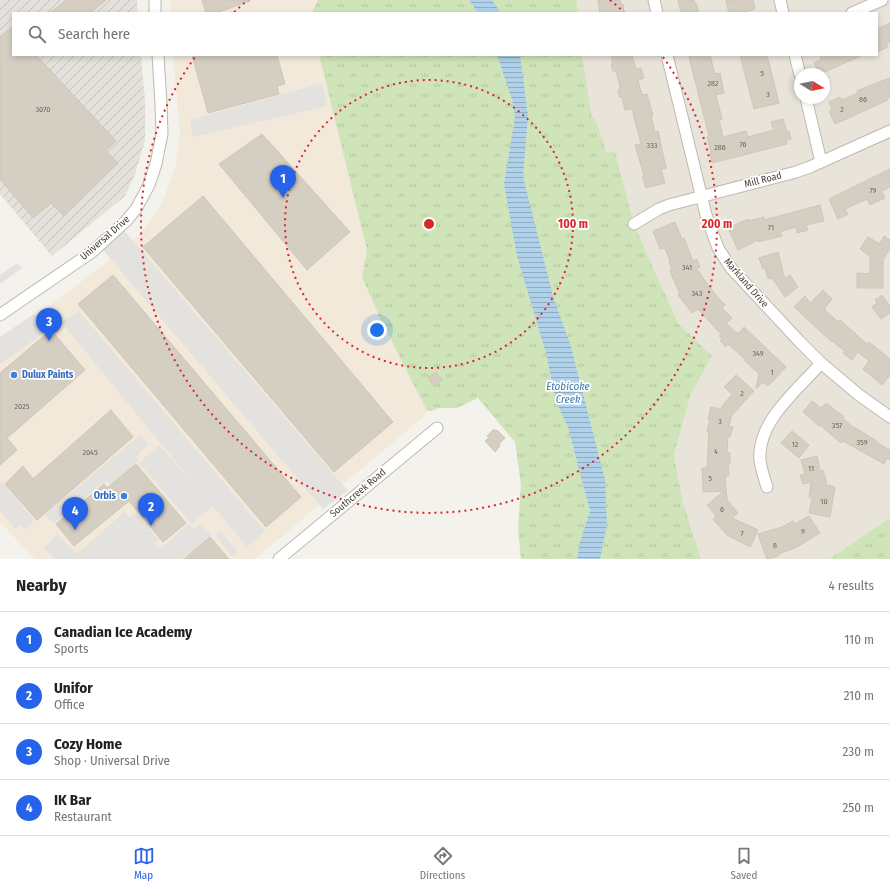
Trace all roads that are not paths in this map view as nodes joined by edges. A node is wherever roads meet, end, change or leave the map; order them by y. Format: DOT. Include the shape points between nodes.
graph roads {
  1 [pos="154,0"];
  2 [pos="654,0"];
  3 [pos="780,0"];
  4 [pos="882,0"];
  5 [pos="155,12"];
  6 [pos="657,12"];
  7 [pos="784,12"];
  8 [pos="854,12"];
  9 [pos="158,56"];
  10 [pos="667,56"];
  11 [pos="795,56"];
  12 [pos="798,68"];
  13 [pos="807,104"];
  14 [pos="890,131"];
  15 [pos="821,162"];
  16 [pos="702,196"];
  17 [pos="634,224"];
  18 [pos="0,315"];
  19 [pos="821,363"];
  20 [pos="890,417"];
  21 [pos="437,428"];
  22 [pos="767,487"];
  23 [pos="279,559"];
  1 -- 5 [label="street"];
  2 -- 6 [label="street"];
  3 -- 7 [label="street"];
  4 -- 8 [label="street"];
  9 -- 18 [label="street, Universal Drive" via="162,134 149,185 136,209 126,222 92,252"];
  10 -- 16 [label="street, Markland Drive"];
  11 -- 12 [label="street"];
  13 -- 15 [label="street"];
  14 -- 15 [label="street, Mill Road"];
  15 -- 16 [label="street, Mill Road" via="796,172"];
  16 -- 17 [label="street, Mill Road" via="659,209"];
  16 -- 19 [label="street, Markland Drive" via="718,248 731,268"];
  19 -- 20 [label="street, Markland Drive"];
  19 -- 22 [label="street" via="781,407 766,430 761,444 760,459"];
  21 -- 23 [label="street, Southcreek Road"];
}
